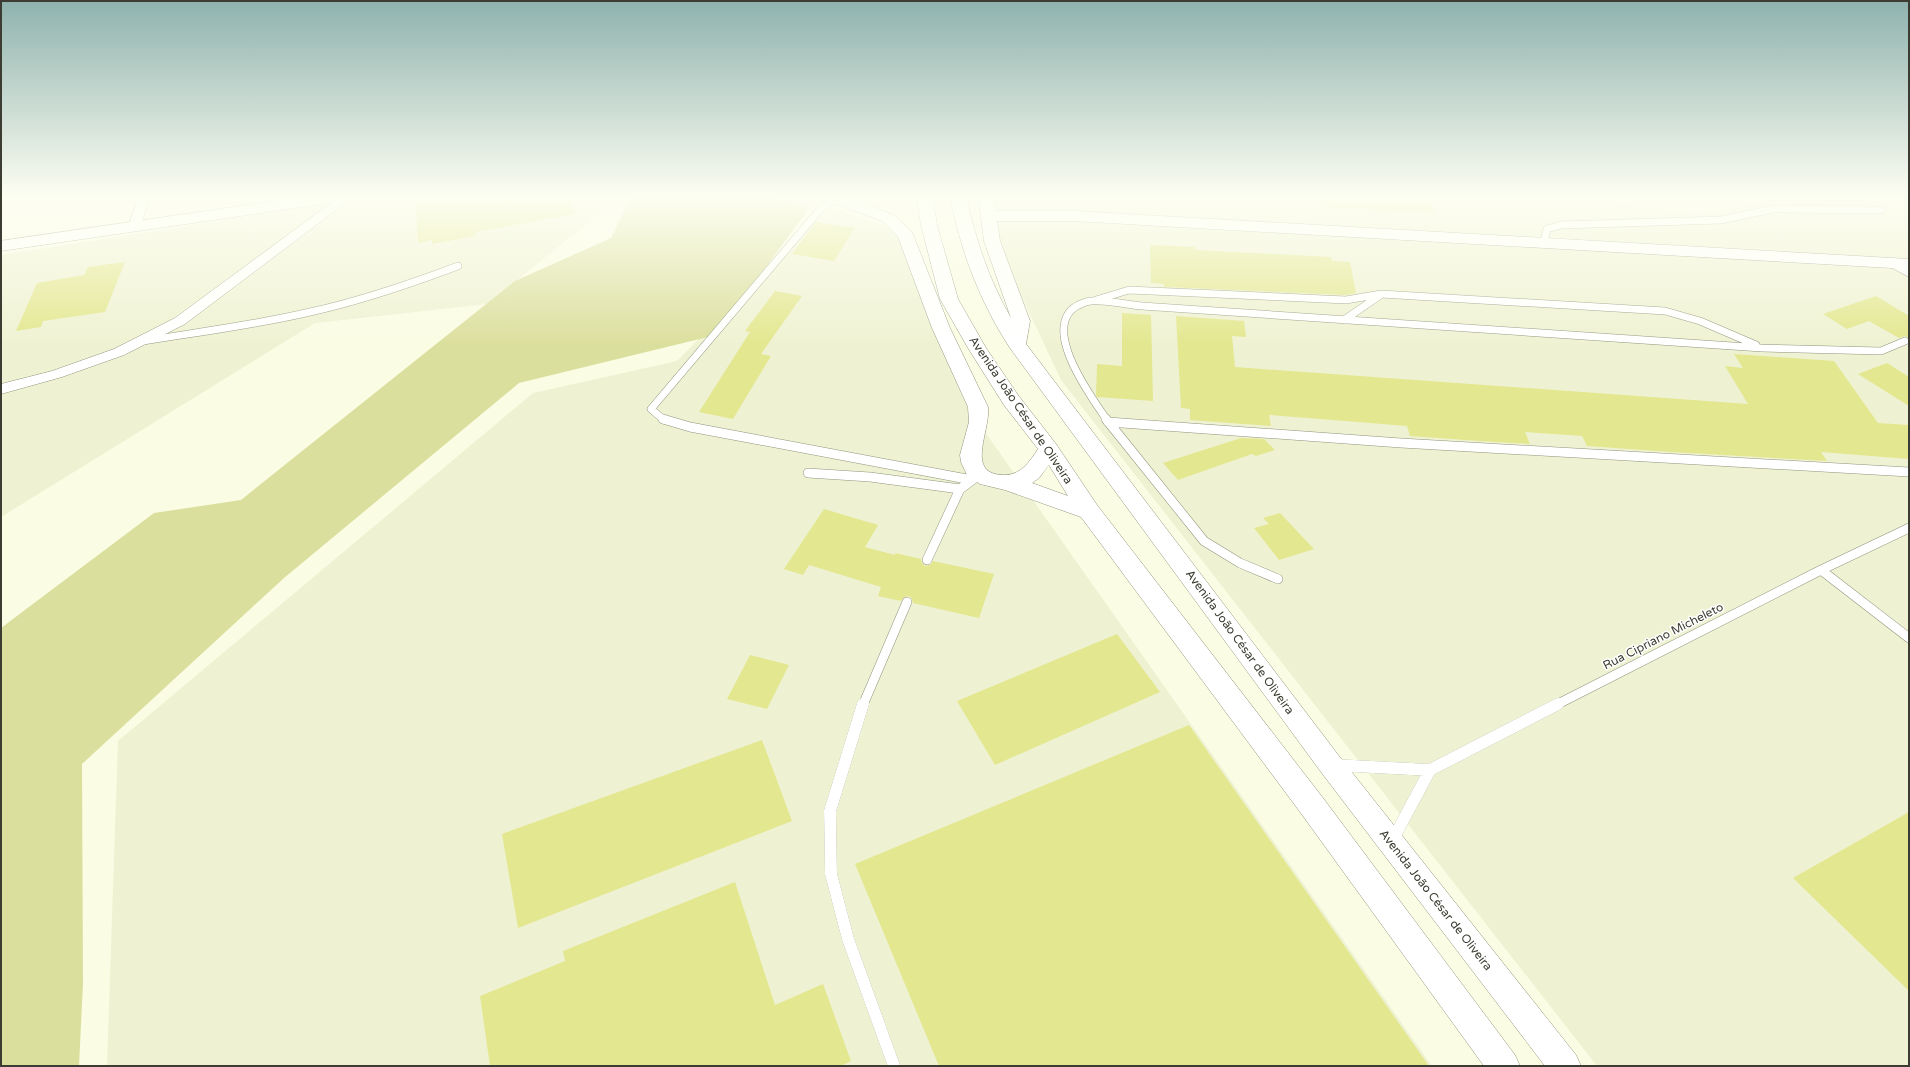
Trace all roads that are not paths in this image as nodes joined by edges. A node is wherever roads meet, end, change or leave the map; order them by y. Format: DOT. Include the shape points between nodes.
graph roads {
  1 [pos="283,245"];
  2 [pos="790,245"];
  3 [pos="910,245"];
  4 [pos="934,245"];
  5 [pos="971,245"];
  6 [pos="993,245"];
  7 [pos="1588,245"];
  8 [pos="1892,264"];
  9 [pos="1909,264"];
  10 [pos="458,266"];
  11 [pos="1909,273"];
  12 [pos="1381,294"];
  13 [pos="1091,301"];
  14 [pos="1344,320"];
  15 [pos="140,341"];
  16 [pos="1905,341"];
  17 [pos="1017,344"];
  18 [pos="1762,348"];
  19 [pos="1,389"];
  20 [pos="1108,422"];
  21 [pos="1049,448"];
  22 [pos="1909,472"];
  23 [pos="808,473"];
  24 [pos="976,477"];
  25 [pos="1005,482"];
  26 [pos="960,489"];
  27 [pos="1090,512"];
  28 [pos="1909,528"];
  29 [pos="927,560"];
  30 [pos="1822,570"];
  31 [pos="1278,579"];
  32 [pos="907,602"];
  33 [pos="1909,638"];
  34 [pos="1330,764"];
  35 [pos="1430,770"];
  36 [pos="1391,842"];
  37 [pos="894,1066"];
  38 [pos="1504,1066"];
  39 [pos="1565,1066"];
  1 -- 15 [label="street" via="180,321"];
  2 -- 24 [label="lane" via="652,409 665,421 690,427"];
  3 -- 24 [label="street" via="941,328 981,417 972,447 971,462"];
  4 -- 21 [label="street, Avenida João César de Oliveira" via="949,299 1011,400"];
  5 -- 17 [label="street, Avenida João César de Oliveira" via="987,292"];
  6 -- 17 [label="street" via="1020,321"];
  7 -- 8 [label="street"];
  8 -- 9 [label="street"];
  8 -- 11 [label="lane"];
  10 -- 15 [label="lane" via="332,307 245,325"];
  12 -- 13 [label="lane" via="1346,300 1129,290"];
  12 -- 14 [label="lane"];
  12 -- 18 [label="lane" via="1681,313"];
  13 -- 14 [label="lane"];
  13 -- 20 [label="lane" via="1073,308 1065,319 1065,347 1083,385"];
  14 -- 18 [label="lane"];
  15 -- 19 [label="street" via="119,352 57,374"];
  16 -- 18 [label="lane" via="1881,351"];
  17 -- 34 [label="street, Avenida João César de Oliveira"];
  20 -- 22 [label="lane" via="1400,443"];
  20 -- 31 [label="lane" via="1204,541 1233,561"];
  21 -- 25 [label="street" via="1029,476 1020,481"];
  21 -- 27 [label="street, Avenida João César de Oliveira"];
  23 -- 26 [label="lane" via="850,474 944,489"];
  24 -- 25 [label="street"];
  24 -- 26 [label="lane"];
  25 -- 27 [label="street"];
  26 -- 29 [label="lane"];
  27 -- 38 [label="street, Avenida João César de Oliveira" via="1314,807"];
  28 -- 30 [label="lane, Rua Cipriano Micheleto"];
  30 -- 33 [label="lane"];
  30 -- 35 [label="lane, Rua Cipriano Micheleto"];
  32 -- 37 [label="lane" via="867,693 830,811 831,874 848,939"];
  34 -- 35 [label="lane"];
  34 -- 36 [label="street, Avenida João César de Oliveira"];
  35 -- 36 [label="lane"];
  36 -- 39 [label="street, Avenida João César de Oliveira"];
}
